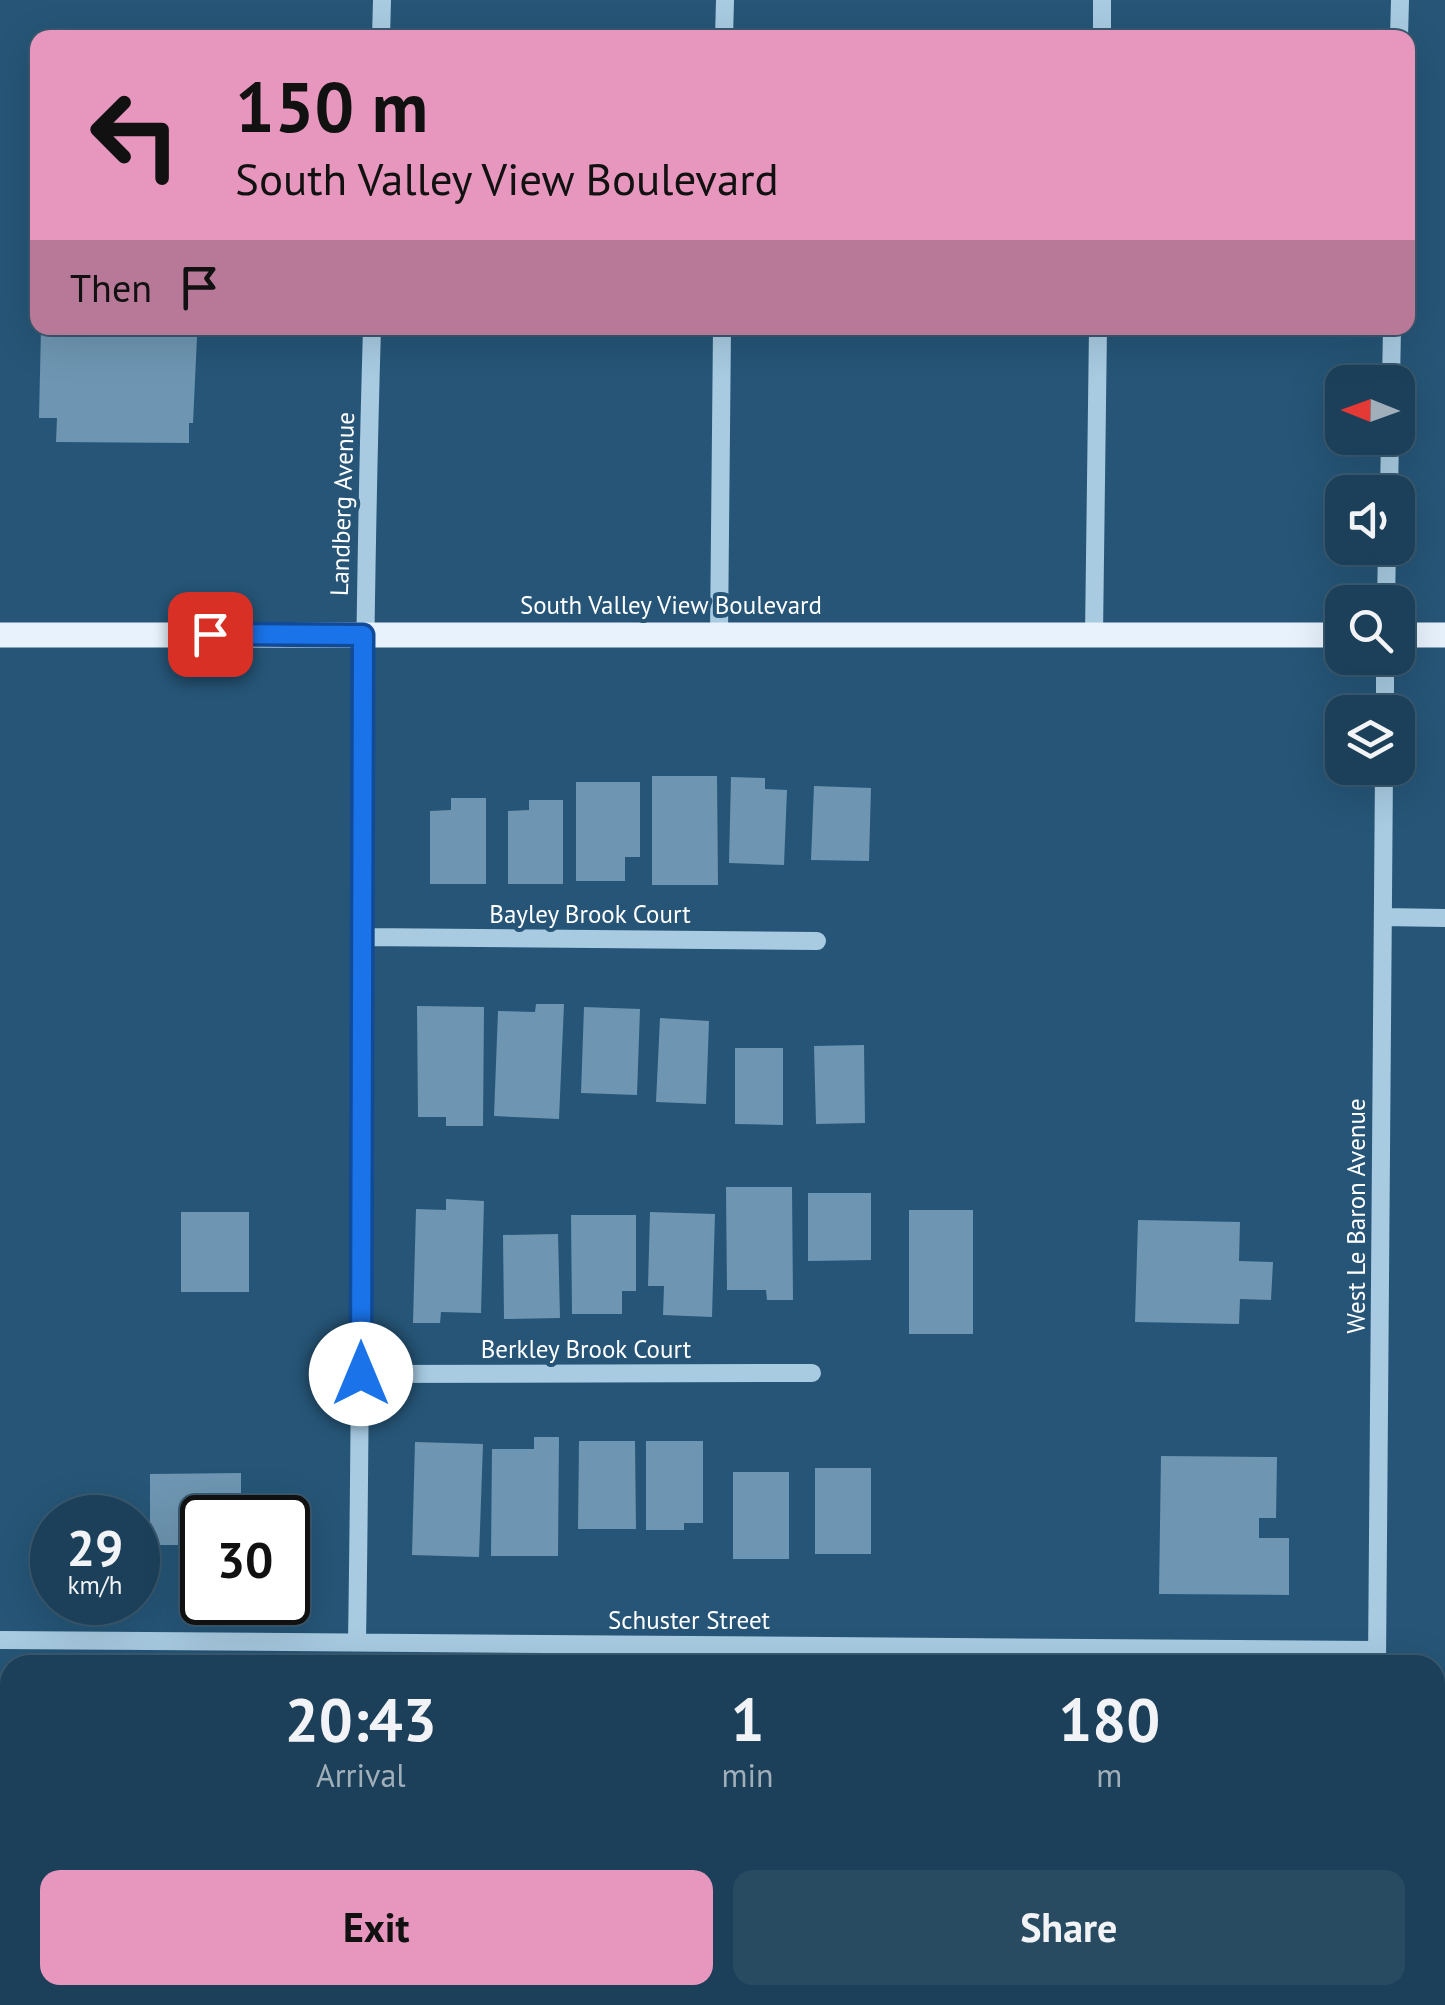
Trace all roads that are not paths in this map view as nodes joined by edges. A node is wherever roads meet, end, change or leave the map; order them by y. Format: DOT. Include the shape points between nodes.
graph roads {
  1 [pos="382,0"];
  2 [pos="725,0"];
  3 [pos="1102,0"];
  4 [pos="1400,0"];
  5 [pos="380,30"];
  6 [pos="724,30"];
  7 [pos="1102,30"];
  8 [pos="1399,30"];
  9 [pos="372,335"];
  10 [pos="722,335"];
  11 [pos="1098,335"];
  12 [pos="1392,335"];
  13 [pos="1391,365"];
  14 [pos="0,634"];
  15 [pos="719,634"];
  16 [pos="363,635"];
  17 [pos="1094,635"];
  18 [pos="1325,635"];
  19 [pos="1415,635"];
  20 [pos="1445,635"];
  21 [pos="1384,785"];
  22 [pos="1383,917"];
  23 [pos="1445,918"];
  24 [pos="363,938"];
  25 [pos="817,941"];
  26 [pos="812,1373"];
  27 [pos="361,1374"];
  28 [pos="0,1640"];
  29 [pos="357,1642"];
  30 [pos="535,1644"];
  31 [pos="535,1655"];
  32 [pos="938,1655"];
  33 [pos="1377,1655"];
  1 -- 5 [label="street"];
  2 -- 6 [label="street"];
  3 -- 7 [label="street"];
  4 -- 8 [label="street"];
  9 -- 16 [label="street, Landberg Avenue"];
  10 -- 15 [label="street"];
  11 -- 17 [label="street"];
  12 -- 13 [label="street"];
  14 -- 16 [label="main road, South Valley View Boulevard"];
  15 -- 16 [label="main road, South Valley View Boulevard"];
  15 -- 17 [label="main road, South Valley View Boulevard"];
  16 -- 24 [label="street, Landberg Avenue"];
  17 -- 18 [label="main road, South Valley View Boulevard"];
  19 -- 20 [label="main road"];
  21 -- 22 [label="street, West Le Baron Avenue"];
  22 -- 23 [label="street"];
  22 -- 33 [label="street, West Le Baron Avenue"];
  24 -- 25 [label="street, Bayley Brook Court"];
  24 -- 27 [label="street, Landberg Avenue"];
  26 -- 27 [label="street, Berkley Brook Court"];
  27 -- 29 [label="street, Landberg Avenue"];
  28 -- 29 [label="street, Schuster Street"];
  29 -- 30 [label="street, Schuster Street"];
  30 -- 31 [label="street"];
  30 -- 32 [label="street, Schuster Street"];
}
